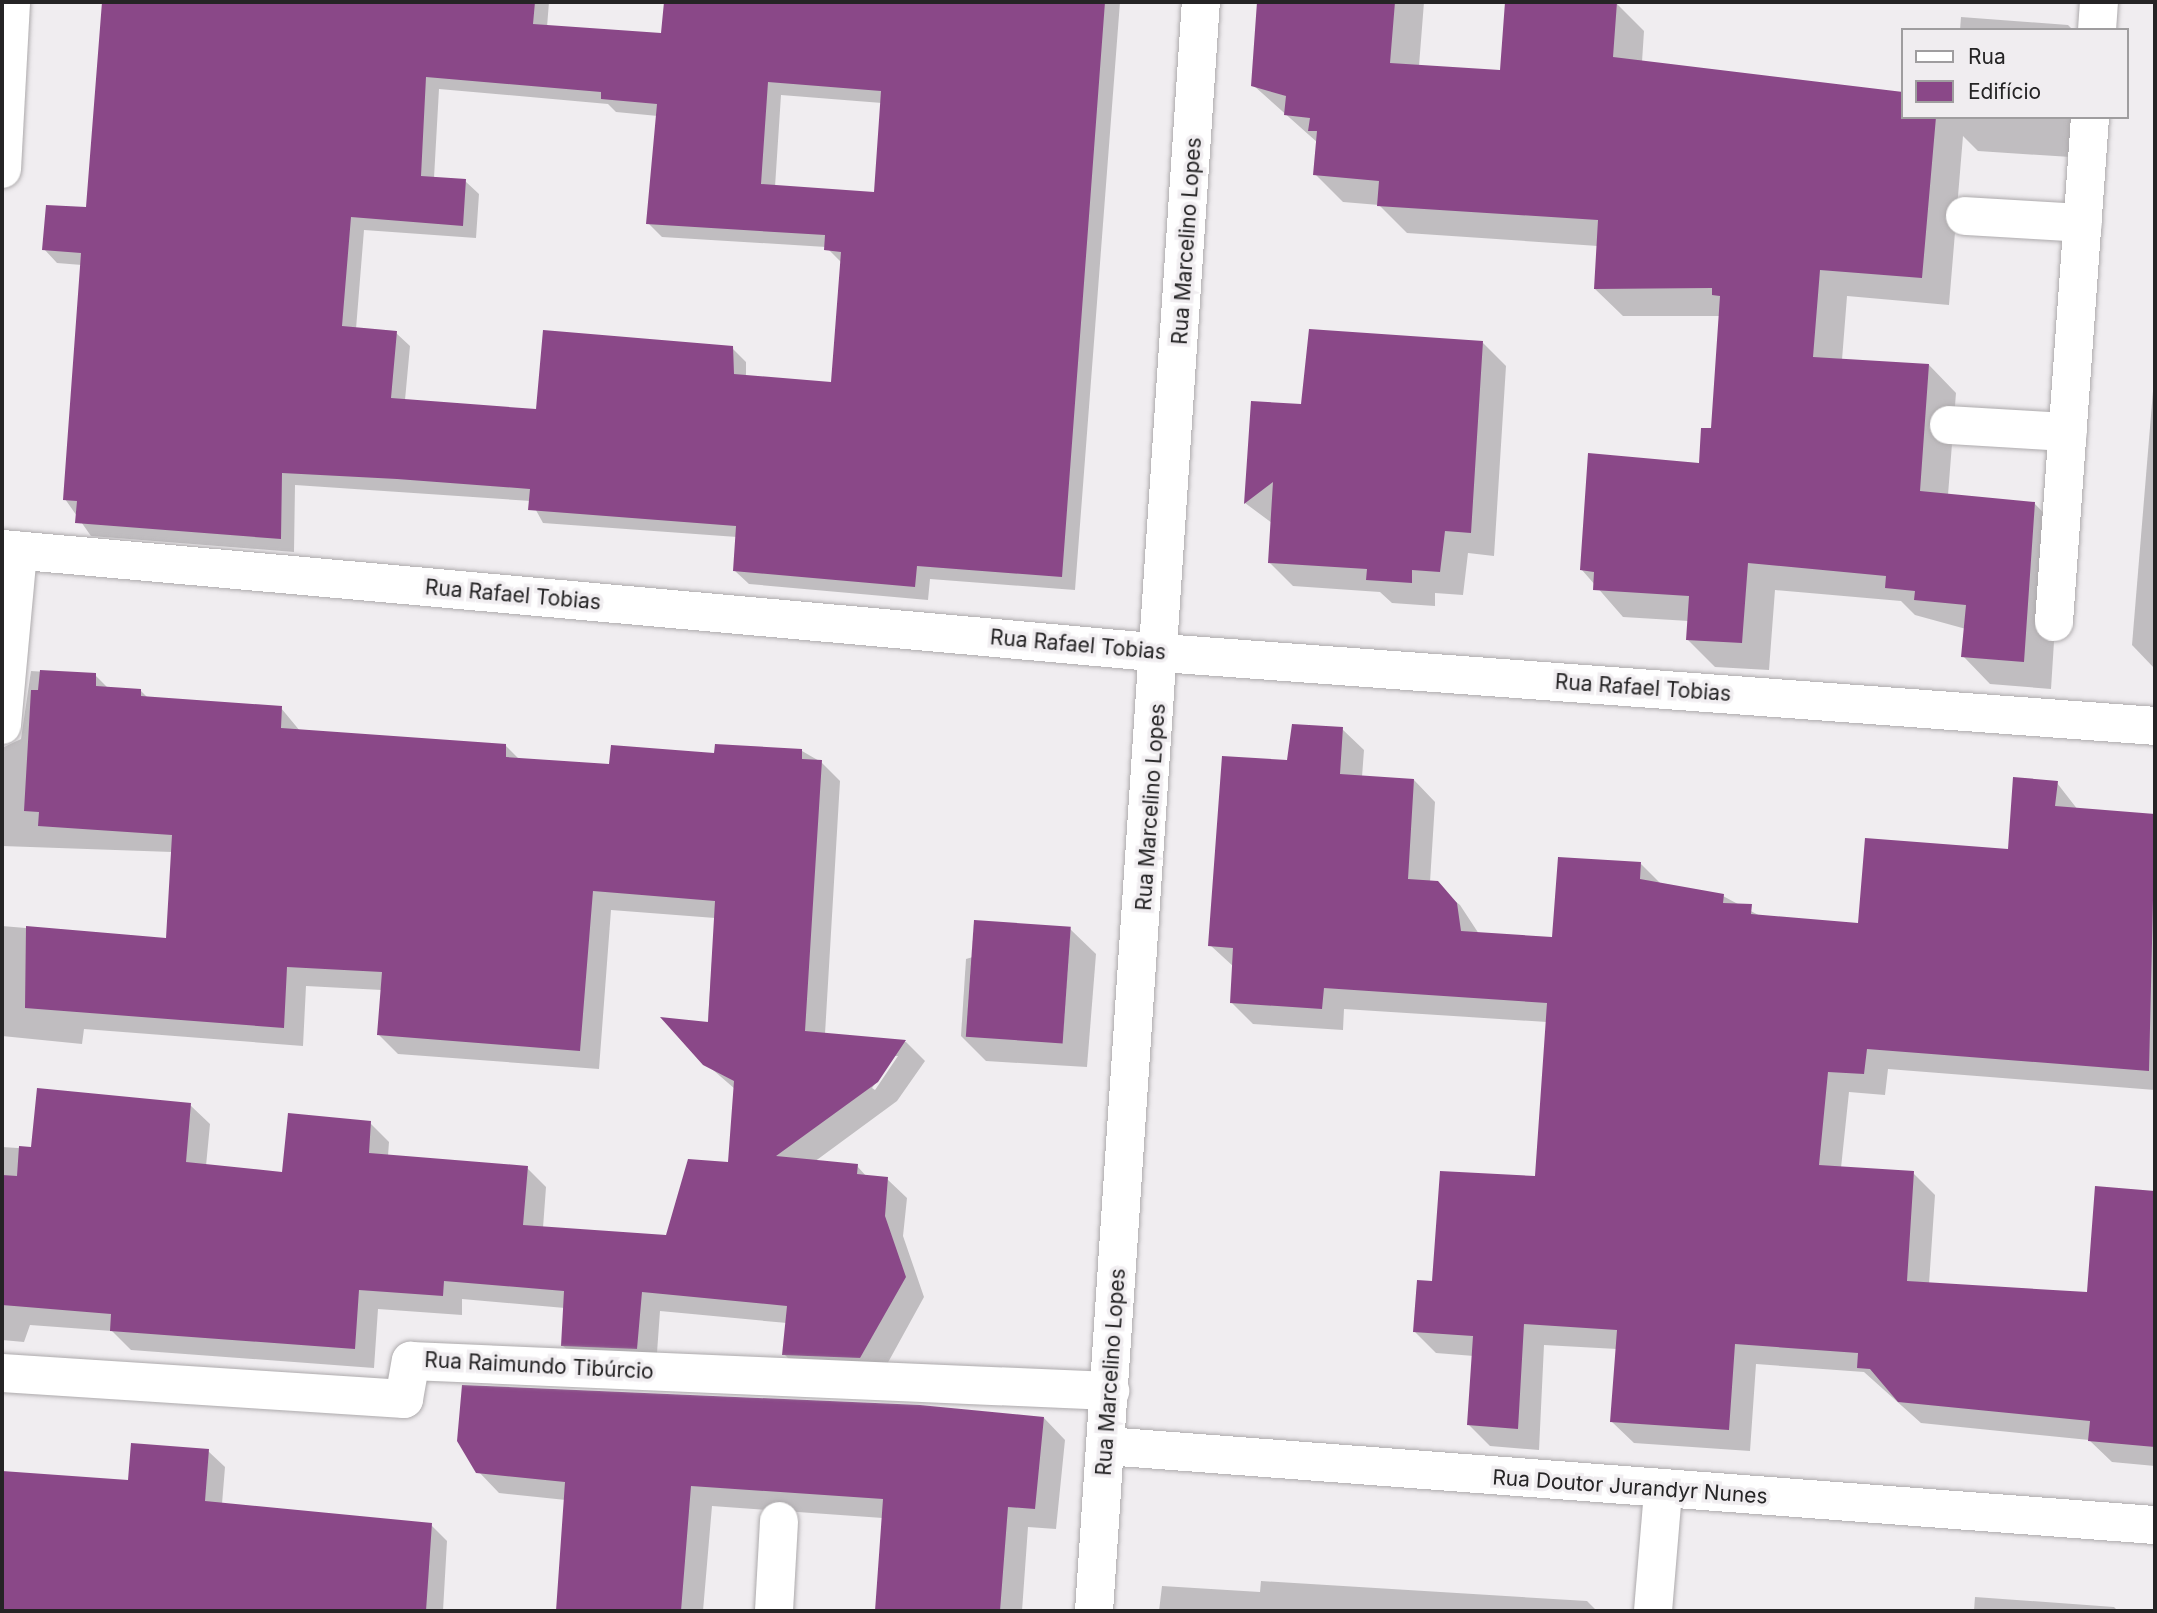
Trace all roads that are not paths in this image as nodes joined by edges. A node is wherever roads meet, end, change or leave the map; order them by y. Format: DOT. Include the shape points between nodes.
graph roads {
  1 [pos="11,2"];
  2 [pos="1201,2"];
  3 [pos="2099,2"];
  4 [pos="2097,28"];
  5 [pos="2090,119"];
  6 [pos="2,169"];
  7 [pos="1965,215"];
  8 [pos="2083,223"];
  9 [pos="1949,425"];
  10 [pos="2068,432"];
  11 [pos="10,550"];
  12 [pos="2054,622"];
  13 [pos="1162,653"];
  14 [pos="2,726"];
  15 [pos="2155,726"];
  16 [pos="2,1373"];
  17 [pos="1110,1391"];
  18 [pos="1106,1446"];
  19 [pos="1663,1490"];
  20 [pos="779,1521"];
  21 [pos="2155,1525"];
  22 [pos="774,1611"];
  23 [pos="1094,1611"];
  24 [pos="1653,1611"];
  1 -- 6 [label="street"];
  2 -- 13 [label="street, Rua Marcelino Lopes"];
  3 -- 4 [label="street"];
  5 -- 8 [label="street"];
  7 -- 8 [label="street"];
  8 -- 10 [label="street"];
  9 -- 10 [label="street"];
  10 -- 12 [label="street"];
  11 -- 13 [label="street, Rua Rafael Tobias"];
  11 -- 14 [label="street"];
  13 -- 15 [label="street, Rua Rafael Tobias"];
  13 -- 17 [label="street, Rua Marcelino Lopes"];
  16 -- 17 [label="street, Rua Raimundo Tibúrcio" via="404,1399 411,1361"];
  17 -- 18 [label="street, Rua Marcelino Lopes"];
  18 -- 19 [label="street, Rua Doutor Jurandyr Nunes"];
  18 -- 23 [label="street, Rua Marcelino Lopes"];
  19 -- 21 [label="street, Rua Doutor Jurandyr Nunes"];
  19 -- 24 [label="street"];
  20 -- 22 [label="street"];
}
